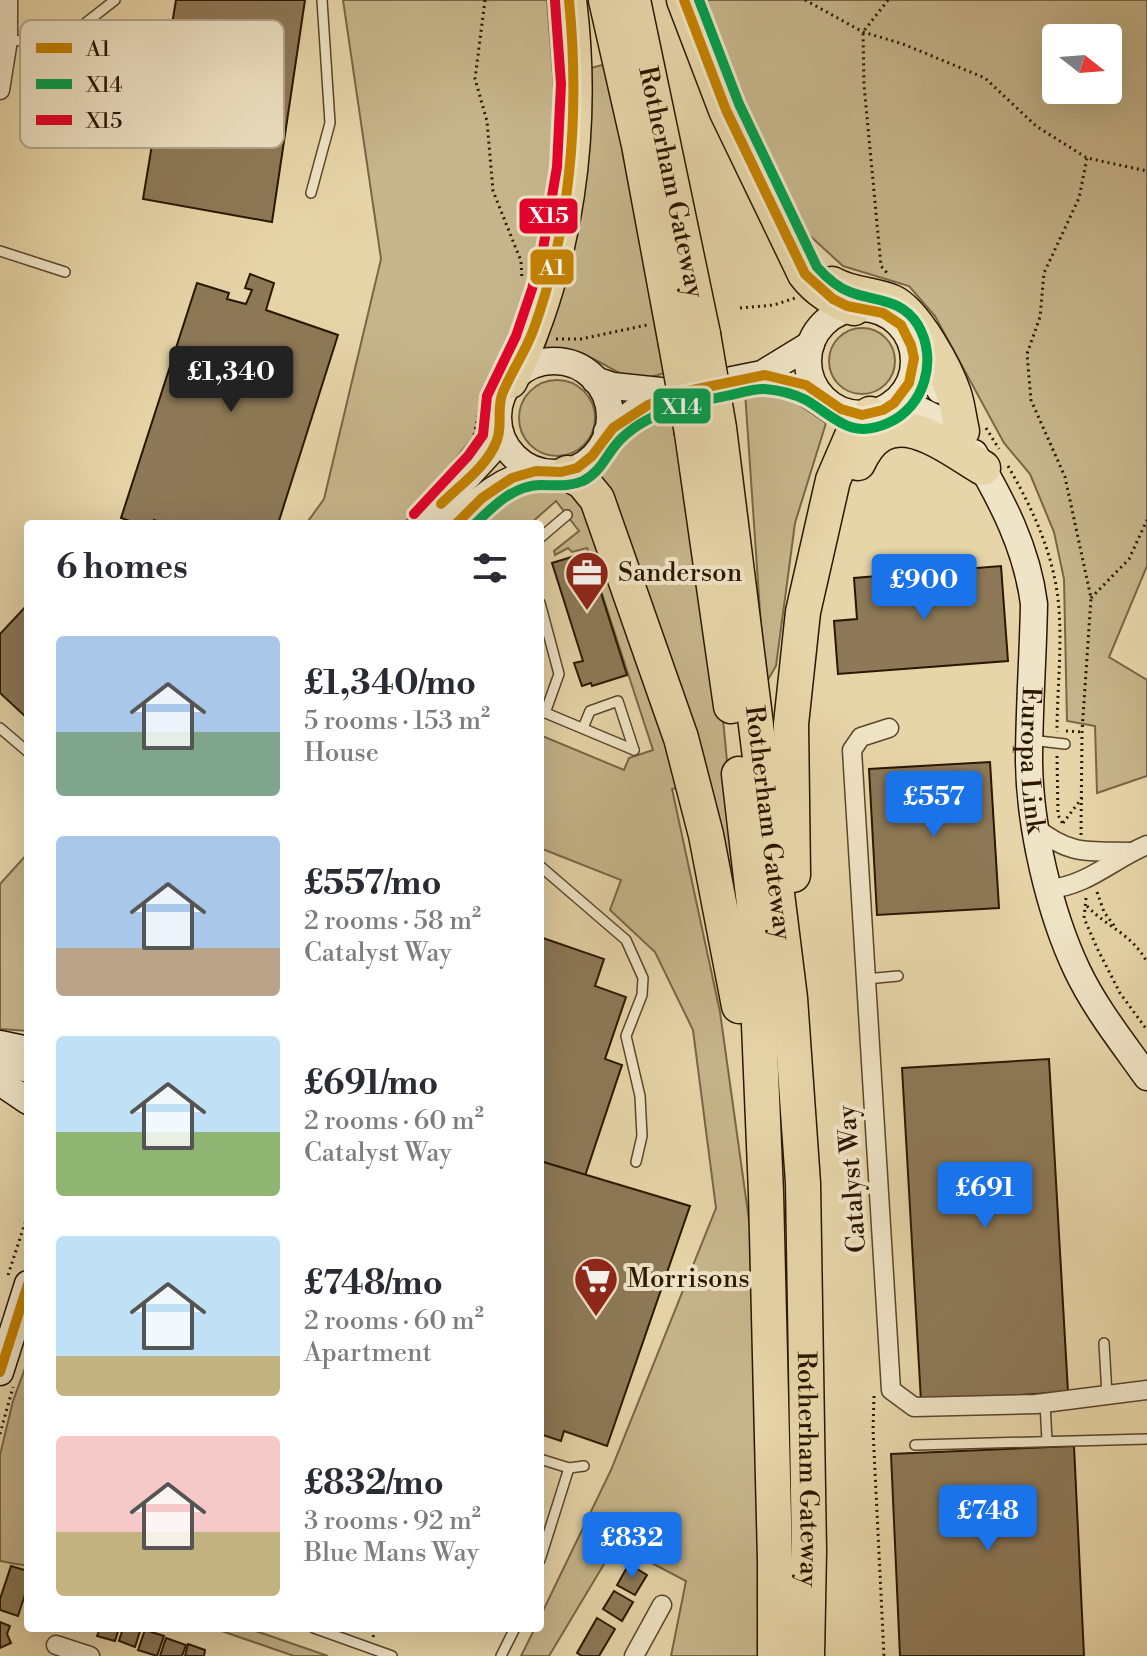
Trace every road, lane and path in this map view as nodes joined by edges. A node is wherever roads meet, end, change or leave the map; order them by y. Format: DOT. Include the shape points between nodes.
graph roads {
  1 [pos="8,0"];
  2 [pos="115,0"];
  3 [pos="322,0"];
  4 [pos="485,0"];
  5 [pos="569,0"];
  6 [pos="606,0"];
  7 [pos="633,0"];
  8 [pos="684,0"];
  9 [pos="805,0"];
  10 [pos="888,0"];
  11 [pos="89,20"];
  12 [pos="863,32"];
  13 [pos="8,40"];
  14 [pos="20,41"];
  15 [pos="0,90"];
  16 [pos="1087,158"];
  17 [pos="1147,171"];
  18 [pos="311,193"];
  19 [pos="0,251"];
  20 [pos="805,271"];
  21 [pos="65,272"];
  22 [pos="889,276"];
  23 [pos="522,283"];
  24 [pos="740,308"];
  25 [pos="854,308"];
  26 [pos="689,336"];
  27 [pos="811,344"];
  28 [pos="914,356"];
  29 [pos="762,374"];
  30 [pos="595,380"];
  31 [pos="510,381"];
  32 [pos="817,391"];
  33 [pos="672,392"];
  34 [pos="882,409"];
  35 [pos="706,431"];
  36 [pos="962,431"];
  37 [pos="607,432"];
  38 [pos="500,433"];
  39 [pos="983,468"];
  40 [pos="552,472"];
  41 [pos="567,515"];
  42 [pos="428,520"];
  43 [pos="460,520"];
  44 [pos="1147,520"];
  45 [pos="544,535"];
  46 [pos="807,594"];
  47 [pos="1091,598"];
  48 [pos="544,618"];
  49 [pos="544,710"];
  50 [pos="544,712"];
  51 [pos="0,728"];
  52 [pos="583,728"];
  53 [pos="889,728"];
  54 [pos="1057,730"];
  55 [pos="1030,740"];
  56 [pos="1061,744"];
  57 [pos="24,749"];
  58 [pos="1082,798"];
  59 [pos="1063,823"];
  60 [pos="1036,828"];
  61 [pos="1076,843"];
  62 [pos="1139,848"];
  63 [pos="544,869"];
  64 [pos="1079,883"];
  65 [pos="1049,889"];
  66 [pos="1085,904"];
  67 [pos="1147,962"];
  68 [pos="898,976"];
  69 [pos="866,979"];
  70 [pos="790,998"];
  71 [pos="1147,1030"];
  72 [pos="0,1044"];
  73 [pos="24,1049"];
  74 [pos="0,1061"];
  75 [pos="24,1068"];
  76 [pos="1147,1077"];
  77 [pos="0,1082"];
  78 [pos="24,1098"];
  79 [pos="636,1162"];
  80 [pos="766,1193"];
  81 [pos="24,1240"];
  82 [pos="18,1280"];
  83 [pos="1104,1343"];
  84 [pos="0,1372"];
  85 [pos="891,1390"];
  86 [pos="1147,1390"];
  87 [pos="1107,1396"];
  88 [pos="1045,1403"];
  89 [pos="1147,1439"];
  90 [pos="1047,1441"];
  91 [pos="915,1445"];
  92 [pos="544,1460"];
  93 [pos="584,1466"];
  94 [pos="569,1468"];
  95 [pos="544,1547"];
  96 [pos="662,1605"];
  97 [pos="325,1632"];
  98 [pos="513,1632"];
  99 [pos="56,1645"];
  100 [pos="90,1656"];
  101 [pos="392,1656"];
  102 [pos="501,1656"];
  103 [pos="634,1656"];
  104 [pos="775,1656"];
  105 [pos="807,1656"];
  106 [pos="884,1656"];
  1 -- 13 [label="street"];
  2 -- 11 [label="lane"];
  3 -- 18 [label="lane" via="330,123"];
  4 -- 23 [label="path" via="475,79 487,121 493,191 521,261"];
  5 -- 31 [label="highway" via="575,48 574,131 564,214 541,306"];
  6 -- 26 [label="highway, Rotherham Gateway"];
  7 -- 26 [label="highway, Rotherham Gateway"];
  8 -- 20 [label="highway" via="726,110"];
  9 -- 12 [label="path"];
  10 -- 12 [label="path"];
  12 -- 16 [label="path" via="985,78 1036,126"];
  12 -- 22 [label="path" via="881,266"];
  13 -- 14 [label="lane"];
  13 -- 15 [label="street"];
  16 -- 17 [label="path"];
  16 -- 47 [label="path" via="1079,198 1044,273 1040,317 1027,354 1031,400 1065,477"];
  19 -- 21 [label="lane"];
  20 -- 24 [label="path" via="792,301"];
  20 -- 25 [label="highway" via="833,300"];
  20 -- 36 [label="highway" via="840,288 890,301 913,319 954,392"];
  25 -- 27 [label="main road" via="824,323"];
  25 -- 28 [label="main road" via="891,317 907,334"];
  26 -- 35 [label="highway, Rotherham Gateway, bridge"];
  27 -- 29 [label="main road"];
  27 -- 32 [label="main road" via="808,363"];
  28 -- 34 [label="main road" via="904,392"];
  28 -- 36 [label="main road, Europa Link" via="928,370"];
  29 -- 32 [label="main road"];
  29 -- 33 [label="main road"];
  30 -- 31 [label="main road" via="576,365 558,360 524,369"];
  30 -- 33 [label="main road"];
  30 -- 37 [label="main road" via="609,405"];
  31 -- 38 [label="main road" via="497,411"];
  32 -- 34 [label="main road" via="841,410"];
  33 -- 37 [label="main road"];
  34 -- 36 [label="main road" via="915,408"];
  34 -- 46 [label="highway" via="855,429 833,480"];
  35 -- 70 [label="highway, Rotherham Gateway"];
  35 -- 80 [label="highway, Rotherham Gateway" via="754,904"];
  36 -- 39 [label="main road, Europa Link"];
  37 -- 40 [label="main road" via="587,462"];
  38 -- 40 [label="main road" via="521,463"];
  38 -- 42 [label="main road" via="489,453"];
  39 -- 46 [label="highway" via="910,430 897,428 874,438 843,496"];
  39 -- 55 [label="main road, Europa Link" via="1015,531 1031,581"];
  40 -- 43 [label="main road" via="500,483"];
  40 -- 80 [label="highway" via="583,482 597,499 681,738 733,966"];
  41 -- 45 [label="lane"];
  44 -- 47 [label="path" via="1129,559"];
  46 -- 70 [label="highway" via="791,724"];
  47 -- 58 [label="path"];
  48 -- 49 [label="lane" via="559,674"];
  50 -- 52 [label="lane"];
  51 -- 57 [label="lane"];
  52 -- 52 [label="lane" via="590,711 618,701 634,750"];
  53 -- 69 [label="street, Catalyst Way" via="861,737 852,750"];
  54 -- 56 [label="path"];
  55 -- 56 [label="lane"];
  55 -- 60 [label="main road, Europa Link"];
  56 -- 59 [label="path" via="1058,815"];
  58 -- 59 [label="path"];
  58 -- 61 [label="path"];
  59 -- 61 [label="path"];
  60 -- 61 [label="street" via="1054,842"];
  60 -- 65 [label="main road, Europa Link"];
  61 -- 62 [label="street"];
  62 -- 64 [label="street"];
  63 -- 79 [label="lane" via="626,940 643,978 626,1036 640,1096 642,1136"];
  64 -- 65 [label="street"];
  64 -- 66 [label="path"];
  65 -- 76 [label="main road, Europa Link" via="1078,971"];
  66 -- 67 [label="path" via="1136,943"];
  66 -- 71 [label="path" via="1084,918 1097,948"];
  68 -- 69 [label="lane"];
  69 -- 85 [label="street, Catalyst Way"];
  70 -- 105 [label="highway, Rotherham Gateway" via="803,1183"];
  72 -- 73 [label="main road"];
  74 -- 75 [label="main road"];
  77 -- 78 [label="main road"];
  80 -- 104 [label="highway, Rotherham Gateway"];
  81 -- 82 [label="path"];
  82 -- 84 [label="main road"];
  83 -- 87 [label="lane"];
  85 -- 88 [label="street" via="914,1407"];
  85 -- 106 [label="path" via="874,1389"];
  86 -- 87 [label="street"];
  87 -- 88 [label="street"];
  88 -- 90 [label="lane"];
  89 -- 90 [label="lane"];
  90 -- 91 [label="lane"];
  92 -- 94 [label="lane"];
  93 -- 94 [label="lane"];
  94 -- 95 [label="lane"];
  96 -- 103 [label="street"];
  97 -- 101 [label="lane"];
  98 -- 102 [label="lane"];
  99 -- 100 [label="street"];
}
